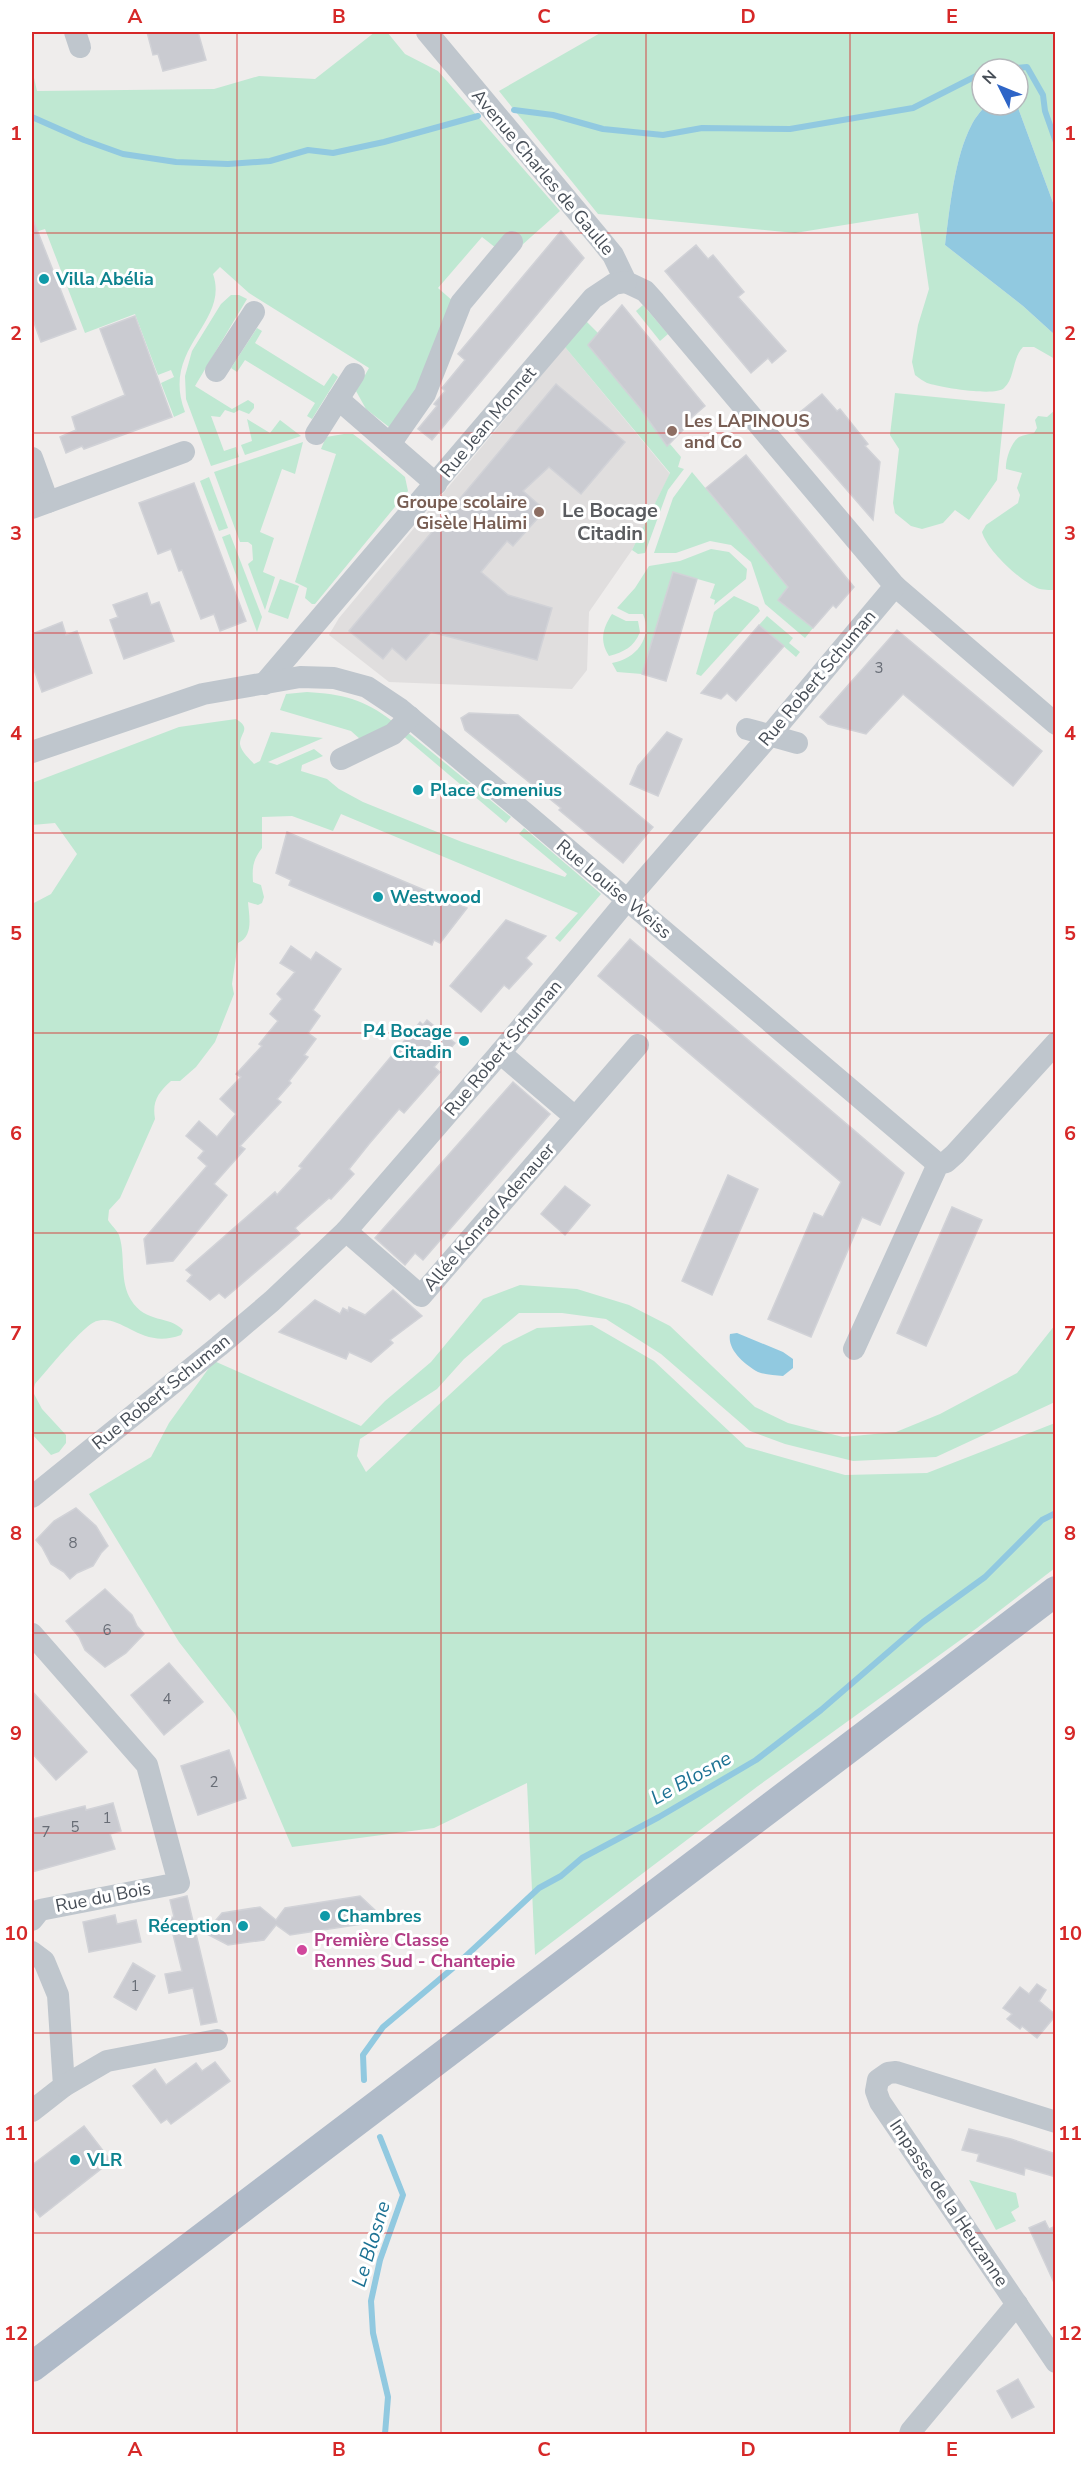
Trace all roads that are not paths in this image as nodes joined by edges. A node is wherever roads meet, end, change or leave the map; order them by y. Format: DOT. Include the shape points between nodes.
graph roads {
  1 [pos="427,32"];
  2 [pos="512,242"];
  3 [pos="626,282"];
  4 [pos="254,312"];
  5 [pos="216,372"];
  6 [pos="354,374"];
  7 [pos="338,399"];
  8 [pos="316,434"];
  9 [pos="390,444"];
  10 [pos="184,452"];
  11 [pos="32,458"];
  12 [pos="436,484"];
  13 [pos="40,505"];
  14 [pos="895,586"];
  15 [pos="264,684"];
  16 [pos="410,717"];
  17 [pos="1056,724"];
  18 [pos="747,729"];
  19 [pos="770,735"];
  20 [pos="797,743"];
  21 [pos="32,752"];
  22 [pos="341,759"];
  23 [pos="627,900"];
  24 [pos="1056,1043"];
  25 [pos="638,1045"];
  26 [pos="500,1053"];
  27 [pos="575,1117"];
  28 [pos="938,1164"];
  29 [pos="346,1231"];
  30 [pos="854,1349"];
  31 [pos="32,1497"];
  32 [pos="1056,1591"];
  33 [pos="32,1634"];
  34 [pos="32,1920"];
  35 [pos="32,1952"];
  36 [pos="217,2040"];
  37 [pos="64,2086"];
  38 [pos="32,2111"];
  39 [pos="1056,2122"];
  40 [pos="1017,2304"];
  41 [pos="1056,2362"];
  42 [pos="32,2367"];
  43 [pos="910,2434"];
  1 -- 3 [label="street, Avenue Charles de Gaulle" via="613,255"];
  2 -- 9 [label="street" via="461,303 425,394"];
  3 -- 12 [label="street, Rue Jean Monnet" via="614,284 593,298"];
  3 -- 14 [label="street" via="645,291 655,302"];
  4 -- 5 [label="street"];
  6 -- 7 [label="street"];
  7 -- 8 [label="street"];
  7 -- 9 [label="street"];
  9 -- 12 [label="street"];
  10 -- 13 [label="street"];
  11 -- 13 [label="street"];
  12 -- 15 [label="street, Rue Jean Monnet"];
  14 -- 17 [label="street"];
  14 -- 19 [label="street, Rue Robert Schuman"];
  15 -- 16 [label="street, Rue Louise Weiss" via="300,677 334,678 368,687"];
  15 -- 21 [label="street, Rue Louise Weiss" via="203,694"];
  16 -- 22 [label="street" via="393,734"];
  16 -- 23 [label="street, Rue Louise Weiss"];
  18 -- 19 [label="street"];
  19 -- 20 [label="street"];
  19 -- 23 [label="street, Rue Robert Schuman"];
  23 -- 26 [label="street, Rue Robert Schuman"];
  23 -- 28 [label="street, Rue Louise Weiss"];
  24 -- 28 [label="street" via="955,1154"];
  25 -- 27 [label="street, Allée Konrad Adenauer"];
  26 -- 27 [label="street"];
  26 -- 29 [label="street, Rue Robert Schuman"];
  27 -- 29 [label="street, Allée Konrad Adenauer" via="421,1296"];
  28 -- 30 [label="street"];
  29 -- 31 [label="street, Rue Robert Schuman" via="219,1346"];
  32 -- 42 [label="main road"];
  33 -- 34 [label="street, Rue du Bois" via="147,1765 179,1882 40,1910"];
  35 -- 37 [label="street" via="44,1961 58,1995"];
  36 -- 37 [label="street" via="107,2061"];
  37 -- 38 [label="street"];
  39 -- 40 [label="street, Impasse de la Heuzanne" via="896,2072 878,2080 880,2102"];
  40 -- 41 [label="street, Impasse de la Heuzanne"];
  40 -- 43 [label="street, Impasse de la Heuzanne"];
}
